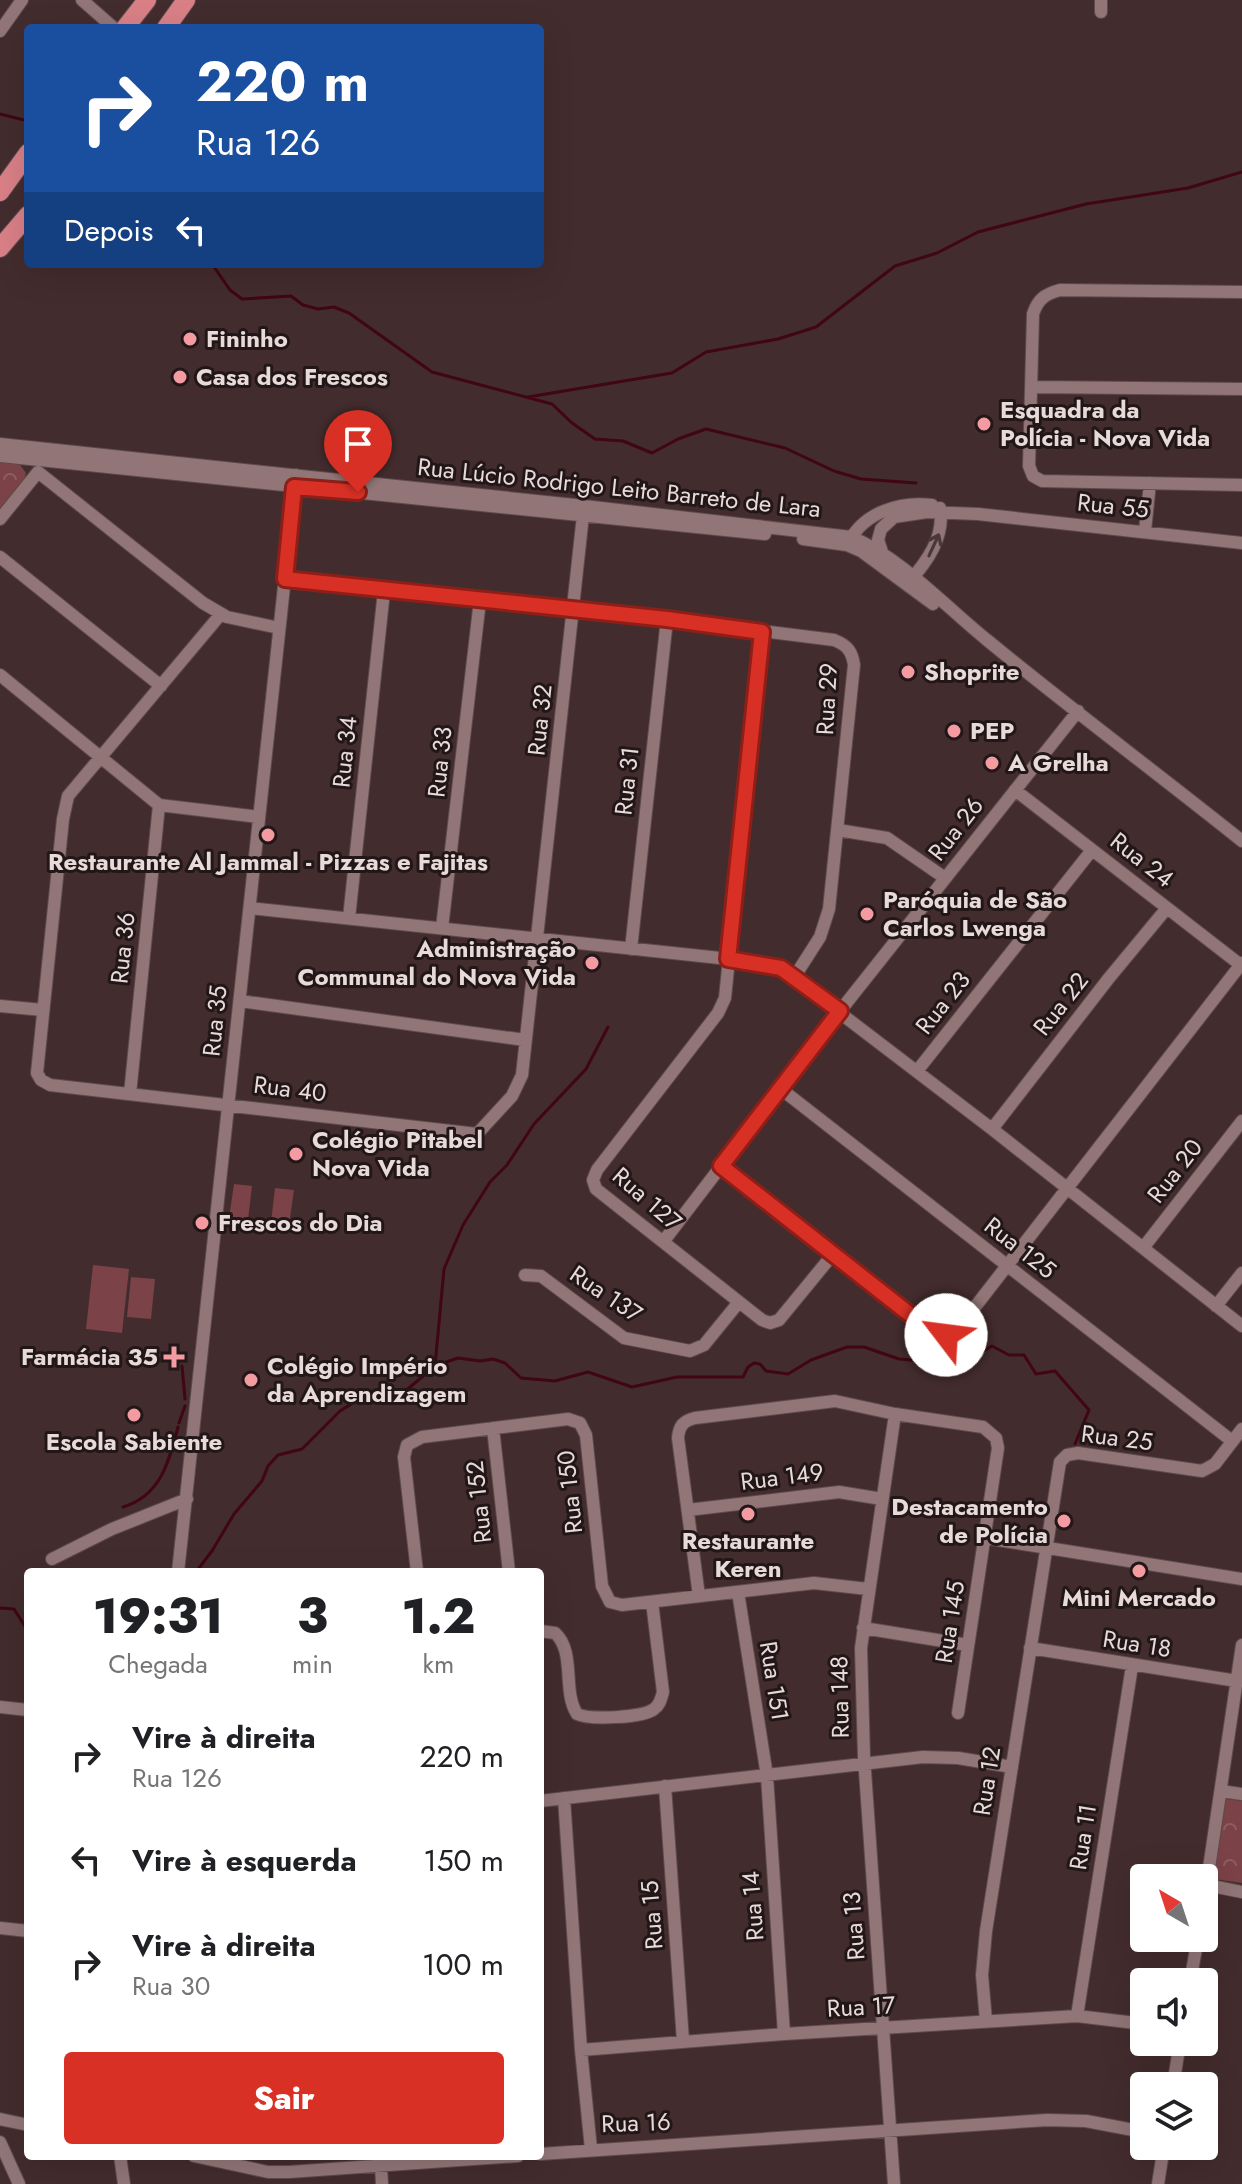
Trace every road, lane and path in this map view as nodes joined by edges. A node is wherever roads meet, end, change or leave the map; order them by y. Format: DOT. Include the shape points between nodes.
graph roads {
  1 [pos="22,0"];
  2 [pos="82,0"];
  3 [pos="147,0"];
  4 [pos="186,0"];
  5 [pos="109,24"];
  6 [pos="128,24"];
  7 [pos="169,24"];
  8 [pos="0,31"];
  9 [pos="24,162"];
  10 [pos="0,192"];
  11 [pos="24,220"];
  12 [pos="0,248"];
  13 [pos="1242,292"];
  14 [pos="1031,387"];
  15 [pos="1242,389"];
  16 [pos="0,444"];
  17 [pos="0,456"];
  18 [pos="40,460"];
  19 [pos="295,481"];
  20 [pos="1150,483"];
  21 [pos="1242,485"];
  22 [pos="941,510"];
  23 [pos="584,511"];
  24 [pos="0,519"];
  25 [pos="1145,531"];
  26 [pos="849,541"];
  27 [pos="1242,543"];
  28 [pos="883,555"];
  29 [pos="0,557"];
  30 [pos="285,579"];
  31 [pos="909,582"];
  32 [pos="384,591"];
  33 [pos="480,600"];
  34 [pos="574,610"];
  35 [pos="221,614"];
  36 [pos="667,619"];
  37 [pos="279,628"];
  38 [pos="762,632"];
  39 [pos="0,675"];
  40 [pos="161,686"];
  41 [pos="1078,711"];
  42 [pos="101,756"];
  43 [pos="1015,790"];
  44 [pos="159,805"];
  45 [pos="259,817"];
  46 [pos="838,830"];
  47 [pos="1242,841"];
  48 [pos="1092,850"];
  49 [pos="945,878"];
  50 [pos="250,908"];
  51 [pos="1167,908"];
  52 [pos="349,918"];
  53 [pos="442,928"];
  54 [pos="537,939"];
  55 [pos="631,949"];
  56 [pos="728,959"];
  57 [pos="1242,965"];
  58 [pos="795,976"];
  59 [pos="240,1001"];
  60 [pos="0,1006"];
  61 [pos="43,1010"];
  62 [pos="840,1011"];
  63 [pos="525,1040"];
  64 [pos="917,1071"];
  65 [pos="781,1089"];
  66 [pos="130,1094"];
  67 [pos="229,1104"];
  68 [pos="1242,1121"];
  69 [pos="992,1129"];
  70 [pos="477,1134"];
  71 [pos="721,1166"];
  72 [pos="1068,1189"];
  73 [pos="663,1242"];
  74 [pos="1143,1248"];
  75 [pos="834,1253"];
  76 [pos="1008,1266"];
  77 [pos="1242,1273"];
  78 [pos="525,1275"];
  79 [pos="739,1302"];
  80 [pos="1216,1306"];
  81 [pos="1242,1326"];
  82 [pos="895,1414"];
  83 [pos="493,1428"];
  84 [pos="1242,1429"];
  85 [pos="1232,1441"];
  86 [pos="187,1499"];
  87 [pos="882,1499"];
  88 [pos="688,1510"];
  89 [pos="985,1538"];
  90 [pos="1045,1549"];
  91 [pos="52,1559"];
  92 [pos="178,1568"];
  93 [pos="417,1568"];
  94 [pos="509,1568"];
  95 [pos="1242,1579"];
  96 [pos="868,1589"];
  97 [pos="738,1592"];
  98 [pos="699,1596"];
  99 [pos="652,1602"];
  100 [pos="863,1628"];
  101 [pos="544,1632"];
  102 [pos="968,1645"];
  103 [pos="1242,1645"];
  104 [pos="1030,1648"];
  105 [pos="1132,1666"];
  106 [pos="1237,1681"];
  107 [pos="0,1707"];
  108 [pos="24,1710"];
  109 [pos="958,1713"];
  110 [pos="865,1765"];
  111 [pos="1012,1767"];
  112 [pos="767,1776"];
  113 [pos="665,1786"];
  114 [pos="1221,1791"];
  115 [pos="1242,1794"];
  116 [pos="564,1798"];
  117 [pos="544,1800"];
  118 [pos="1210,1864"];
  119 [pos="1218,1887"];
  120 [pos="1242,1892"];
  121 [pos="0,1928"];
  122 [pos="24,1931"];
  123 [pos="1077,2016"];
  124 [pos="986,2021"];
  125 [pos="1130,2022"];
  126 [pos="884,2028"];
  127 [pos="784,2034"];
  128 [pos="683,2041"];
  129 [pos="581,2050"];
  130 [pos="0,2119"];
  131 [pos="24,2123"];
  132 [pos="1130,2130"];
  133 [pos="891,2132"];
  134 [pos="0,2142"];
  135 [pos="591,2149"];
  136 [pos="544,2154"];
  137 [pos="121,2160"];
  138 [pos="212,2160"];
  139 [pos="288,2160"];
  140 [pos="428,2160"];
  141 [pos="1162,2160"];
  142 [pos="385,2162"];
  143 [pos="289,2172"];
  144 [pos="19,2184"];
  145 [pos="124,2184"];
  146 [pos="382,2184"];
  147 [pos="894,2184"];
  148 [pos="1158,2184"];
  1 -- 8 [label="street"];
  2 -- 5 [label="street"];
  3 -- 6 [label="highway"];
  4 -- 7 [label="highway"];
  9 -- 10 [label="highway"];
  11 -- 12 [label="highway"];
  13 -- 14 [label="street" via="1048,293 1037,301 1033,314"];
  14 -- 15 [label="street"];
  14 -- 20 [label="street" via="1033,476 1042,481"];
  16 -- 18 [label="street, Rua Lúcio Rodrigo Leito Barreto de Lara"];
  17 -- 18 [label="street, Rua Lúcio Rodrigo Leito Barreto de Lara"];
  18 -- 19 [label="street, Rua Lúcio Rodrigo Leito Barreto de Lara"];
  18 -- 24 [label="street"];
  18 -- 35 [label="street"];
  19 -- 23 [label="street, Rua Lúcio Rodrigo Leito Barreto de Lara"];
  19 -- 30 [label="street, Rua 35"];
  20 -- 21 [label="street"];
  20 -- 25 [label="street"];
  22 -- 25 [label="street, Rua 55"];
  22 -- 26 [label="street" via="915,504 893,507 863,524"];
  22 -- 28 [label="street" via="890,520 879,534"];
  31 -- 22 [label="street, one-way" via="937,540"];
  23 -- 26 [label="street, Rua Lúcio Rodrigo Leito Barreto de Lara"];
  23 -- 34 [label="street, Rua 32"];
  25 -- 27 [label="street, Rua 55"];
  26 -- 28 [label="street"];
  26 -- 31 [label="street"];
  28 -- 31 [label="street"];
  29 -- 40 [label="street"];
  30 -- 32 [label="street, Rua 29"];
  30 -- 37 [label="street, Rua 35"];
  31 -- 41 [label="street"];
  32 -- 33 [label="street, Rua 29"];
  32 -- 52 [label="street, Rua 34"];
  33 -- 34 [label="street, Rua 29"];
  33 -- 53 [label="street, Rua 33"];
  34 -- 36 [label="street, Rua 29"];
  34 -- 54 [label="street, Rua 32"];
  35 -- 37 [label="street"];
  35 -- 40 [label="street"];
  36 -- 38 [label="street, Rua 29"];
  36 -- 55 [label="street, Rua 31"];
  37 -- 45 [label="street, Rua 35"];
  38 -- 46 [label="street, Rua 29" via="834,640 853,653"];
  38 -- 56 [label="street, Rua 127"];
  39 -- 42 [label="street"];
  40 -- 42 [label="street"];
  41 -- 43 [label="street, Rua 26"];
  41 -- 47 [label="street"];
  42 -- 44 [label="street"];
  42 -- 61 [label="street" via="71,791 65,807"];
  43 -- 48 [label="street, Rua 24"];
  43 -- 49 [label="street, Rua 26"];
  44 -- 45 [label="street"];
  44 -- 66 [label="street, Rua 36"];
  45 -- 50 [label="street, Rua 35"];
  46 -- 49 [label="street" via="887,838"];
  46 -- 58 [label="street, Rua 29" via="825,926"];
  48 -- 51 [label="street, Rua 24"];
  48 -- 64 [label="street, Rua 23"];
  49 -- 62 [label="street, Rua 26"];
  50 -- 52 [label="street"];
  50 -- 59 [label="street, Rua 35"];
  51 -- 57 [label="street, Rua 24"];
  51 -- 69 [label="street, Rua 22"];
  52 -- 53 [label="street"];
  53 -- 54 [label="street"];
  54 -- 55 [label="street"];
  54 -- 63 [label="street, Rua 32"];
  55 -- 56 [label="street"];
  56 -- 58 [label="street" via="772,965"];
  56 -- 73 [label="street, Rua 127" via="722,1008 594,1176 596,1189"];
  57 -- 72 [label="street"];
  58 -- 62 [label="street"];
  59 -- 63 [label="street"];
  59 -- 67 [label="street, Rua 35"];
  60 -- 61 [label="street"];
  61 -- 66 [label="street, Rua 40" via="36,1067 41,1080"];
  62 -- 64 [label="street"];
  62 -- 65 [label="street, Rua 26"];
  63 -- 70 [label="street, Rua 32" via="518,1088"];
  64 -- 69 [label="street"];
  65 -- 71 [label="street, Rua 26"];
  65 -- 76 [label="street, Rua 125"];
  66 -- 67 [label="street, Rua 40"];
  67 -- 70 [label="street, Rua 40"];
  67 -- 86 [label="street, Rua 35"];
  68 -- 74 [label="street, Rua 20"];
  69 -- 72 [label="street"];
  71 -- 73 [label="street, Rua 26"];
  71 -- 75 [label="street"];
  72 -- 74 [label="street"];
  72 -- 76 [label="street"];
  73 -- 79 [label="street, Rua 127"];
  74 -- 80 [label="street"];
  75 -- 76 [label="street" via="931,1331 946,1335 959,1330"];
  75 -- 79 [label="street, Rua 127" via="779,1320 762,1320"];
  76 -- 85 [label="street, Rua 125"];
  77 -- 80 [label="street"];
  78 -- 79 [label="street, Rua 137" via="541,1276 624,1338 690,1351 704,1345"];
  80 -- 81 [label="street"];
  82 -- 87 [label="street, Rua 148"];
  82 -- 88 [label="street" via="835,1401 688,1420 680,1426 678,1438"];
  82 -- 89 [label="street, Rua 145" via="983,1427 996,1438"];
  83 -- 93 [label="street, Rua 150" via="422,1437 406,1447"];
  83 -- 94 [label="street, Rua 152"];
  83 -- 99 [label="street, Rua 150" via="568,1419 583,1426 604,1593 614,1604"];
  84 -- 85 [label="street, Rua 25"];
  85 -- 90 [label="street, Rua 25" via="1215,1464 1202,1471 1067,1455 1058,1467"];
  86 -- 91 [label="street"];
  86 -- 92 [label="street, Rua 35"];
  87 -- 88 [label="street, Rua 149" via="839,1492"];
  87 -- 96 [label="street, Rua 148"];
  88 -- 98 [label="street"];
  89 -- 90 [label="street"];
  89 -- 102 [label="street, Rua 145"];
  90 -- 95 [label="street"];
  90 -- 104 [label="street, Rua 12"];
  96 -- 97 [label="street, Rua 150" via="814,1583"];
  96 -- 100 [label="street, Rua 148"];
  97 -- 98 [label="street, Rua 150"];
  97 -- 112 [label="street, Rua 151"];
  98 -- 99 [label="street, Rua 150"];
  99 -- 101 [label="street" via="663,1692 658,1706 646,1713 590,1718 577,1714 563,1643 555,1633"];
  100 -- 102 [label="street"];
  100 -- 110 [label="street, Rua 148"];
  102 -- 109 [label="street, Rua 145"];
  103 -- 106 [label="street"];
  104 -- 105 [label="street, Rua 18"];
  104 -- 111 [label="street, Rua 12"];
  105 -- 106 [label="street, Rua 18"];
  105 -- 123 [label="street, Rua 11"];
  106 -- 114 [label="street"];
  107 -- 108 [label="street"];
  110 -- 111 [label="street" via="942,1757"];
  110 -- 112 [label="street"];
  110 -- 126 [label="street, Rua 13"];
  111 -- 124 [label="street, Rua 12" via="982,1961"];
  112 -- 113 [label="street"];
  112 -- 127 [label="street, Rua 14"];
  113 -- 116 [label="street"];
  113 -- 128 [label="street, Rua 15"];
  114 -- 115 [label="street"];
  114 -- 118 [label="street"];
  116 -- 117 [label="street"];
  116 -- 129 [label="street, Rua 16"];
  119 -- 120 [label="street"];
  121 -- 122 [label="street"];
  123 -- 124 [label="street, Rua 17"];
  123 -- 125 [label="street, Rua 17"];
  124 -- 126 [label="street, Rua 17"];
  126 -- 127 [label="street, Rua 17"];
  126 -- 133 [label="street, Rua 13"];
  127 -- 128 [label="street, Rua 17"];
  128 -- 129 [label="street, Rua 17"];
  129 -- 135 [label="street, Rua 16"];
  130 -- 131 [label="street"];
  132 -- 133 [label="street, Rua 16" via="1068,2120"];
  133 -- 135 [label="street, Rua 16"];
  133 -- 147 [label="street, Rua 13"];
  134 -- 144 [label="street"];
  135 -- 136 [label="street"];
  137 -- 145 [label="street"];
  138 -- 143 [label="street"];
  139 -- 143 [label="street"];
  140 -- 142 [label="street"];
  141 -- 148 [label="street"];
  142 -- 143 [label="street"];
  142 -- 146 [label="street"];
}
